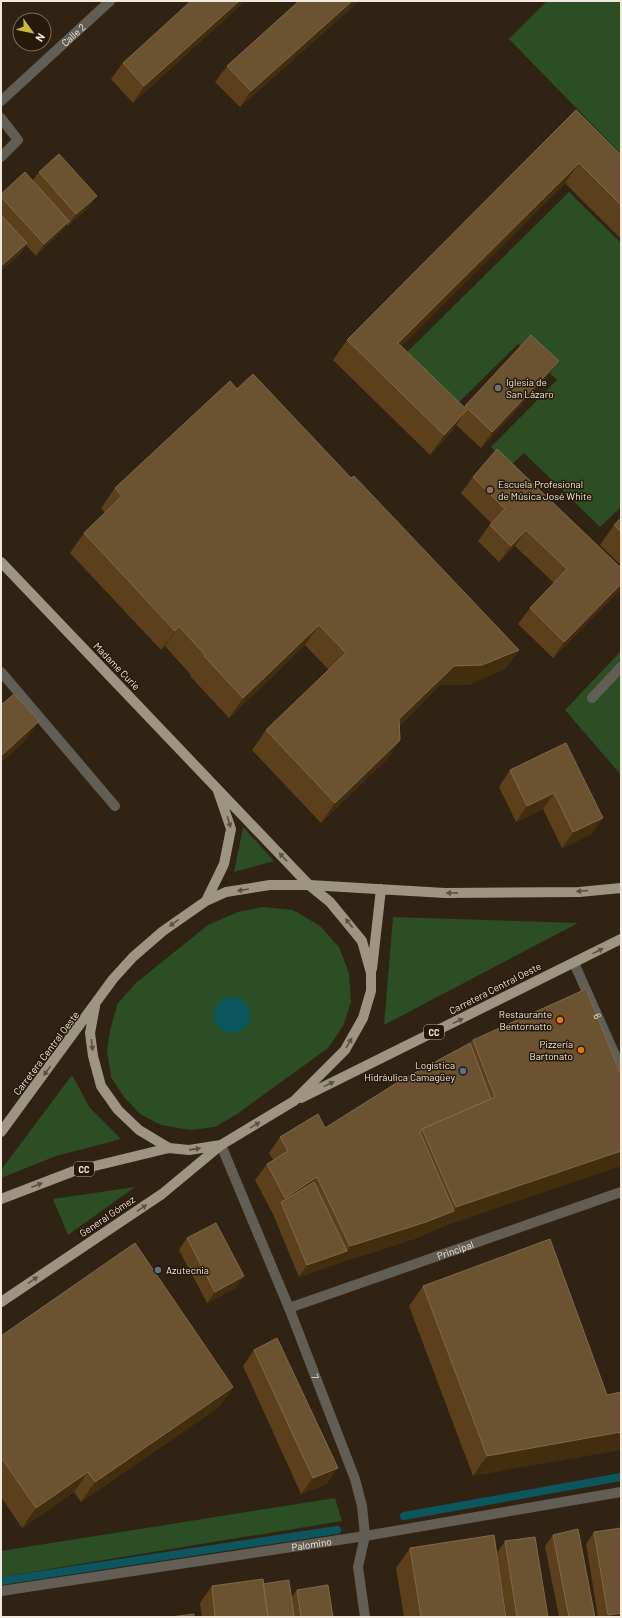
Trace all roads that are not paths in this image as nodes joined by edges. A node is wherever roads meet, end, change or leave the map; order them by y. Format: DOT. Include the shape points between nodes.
graph roads {
  1 [pos="110,1"];
  2 [pos="1,101"];
  3 [pos="1,118"];
  4 [pos="1,157"];
  5 [pos="1,562"];
  6 [pos="621,667"];
  7 [pos="1,672"];
  8 [pos="592,698"];
  9 [pos="215,785"];
  10 [pos="115,806"];
  11 [pos="309,885"];
  12 [pos="621,888"];
  13 [pos="381,889"];
  14 [pos="206,901"];
  15 [pos="621,939"];
  16 [pos="574,963"];
  17 [pos="371,973"];
  18 [pos="95,1006"];
  19 [pos="621,1068"];
  20 [pos="294,1102"];
  21 [pos="1,1132"];
  22 [pos="221,1145"];
  23 [pos="169,1148"];
  24 [pos="621,1192"];
  25 [pos="1,1200"];
  26 [pos="1,1302"];
  27 [pos="289,1308"];
  28 [pos="621,1492"];
  29 [pos="365,1536"];
  30 [pos="1,1591"];
  31 [pos="365,1617"];
  1 -- 2 [label="street, Calle 2"];
  3 -- 4 [label="street" via="18,140"];
  5 -- 9 [label="main road, Madame Curie"];
  6 -- 8 [label="street"];
  7 -- 10 [label="street"];
  11 -- 9 [label="main road, Madame Curie, one-way"];
  9 -- 14 [label="main road, Madame Curie, one-way" via="231,830 224,864"];
  11 -- 13 [label="main road, CC"];
  11 -- 14 [label="main road, CC, one-way" via="270,885 226,892"];
  17 -- 11 [label="main road, CC, one-way" via="362,941 330,902"];
  12 -- 13 [label="main road, CC, one-way" via="578,892 445,893"];
  13 -- 17 [label="main road"];
  14 -- 18 [label="main road, CC, one-way" via="163,931 133,957 113,979"];
  16 -- 15 [label="main road, Carretera Central Oeste / CC, one-way"];
  16 -- 19 [label="street, 6"];
  20 -- 16 [label="main road, Carretera Central Oeste / CC, one-way"];
  20 -- 17 [label="main road, CC, one-way" via="345,1050 363,1018 371,991"];
  18 -- 21 [label="main road, Carretera Central Oeste / CC, one-way"];
  18 -- 23 [label="main road, CC, one-way" via="90,1033 101,1086 118,1110 139,1130"];
  22 -- 20 [label="main road, CC, one-way"];
  23 -- 22 [label="main road, CC, one-way" via="189,1150"];
  26 -- 22 [label="main road, General Gómez, one-way" via="162,1194"];
  22 -- 27 [label="street, 7"];
  25 -- 23 [label="main road, CC, one-way" via="74,1171"];
  24 -- 27 [label="street, Principal"];
  27 -- 29 [label="street, 7" via="355,1479 362,1506"];
  28 -- 29 [label="street, Palomino"];
  29 -- 30 [label="street, Palomino"];
  29 -- 31 [label="street, 7" via="358,1567"];
}
